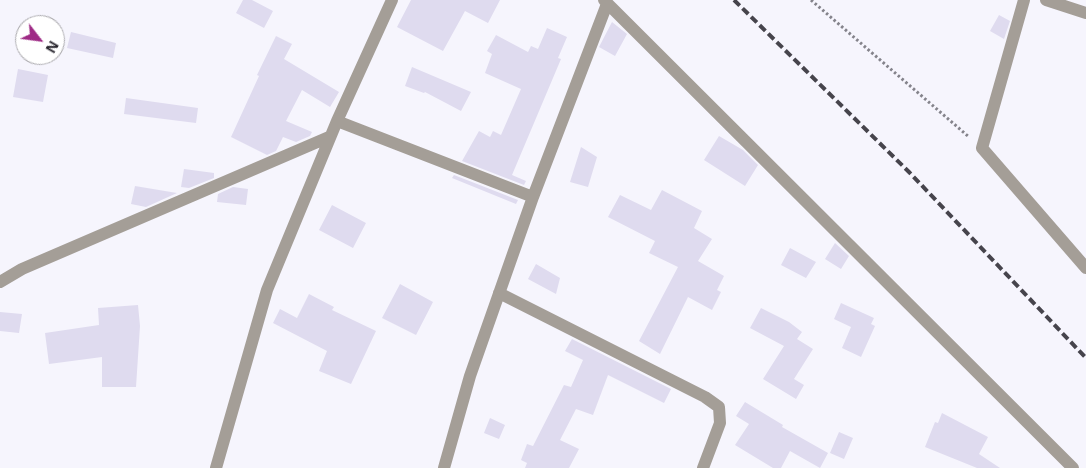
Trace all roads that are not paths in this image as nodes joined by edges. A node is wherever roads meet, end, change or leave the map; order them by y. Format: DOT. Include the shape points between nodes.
graph roads {
  1 [pos="392,0"];
  2 [pos="1024,0"];
  3 [pos="1046,0"];
  4 [pos="606,2"];
  5 [pos="1086,13"];
  6 [pos="337,121"];
  7 [pos="329,138"];
  8 [pos="533,197"];
  9 [pos="1086,268"];
  10 [pos="0,282"];
  11 [pos="499,293"];
  12 [pos="216,468"];
  13 [pos="444,468"];
  14 [pos="703,468"];
  15 [pos="1073,468"];
  1 -- 6 [label="street"];
  2 -- 9 [label="street" via="982,148"];
  3 -- 5 [label="street"];
  4 -- 8 [label="street"];
  4 -- 15 [label="street"];
  6 -- 7 [label="street"];
  6 -- 8 [label="street"];
  7 -- 10 [label="street" via="22,269"];
  7 -- 12 [label="street" via="267,290"];
  8 -- 11 [label="street"];
  11 -- 13 [label="street" via="470,376"];
  11 -- 14 [label="street" via="705,396 720,407 720,423"];
}
